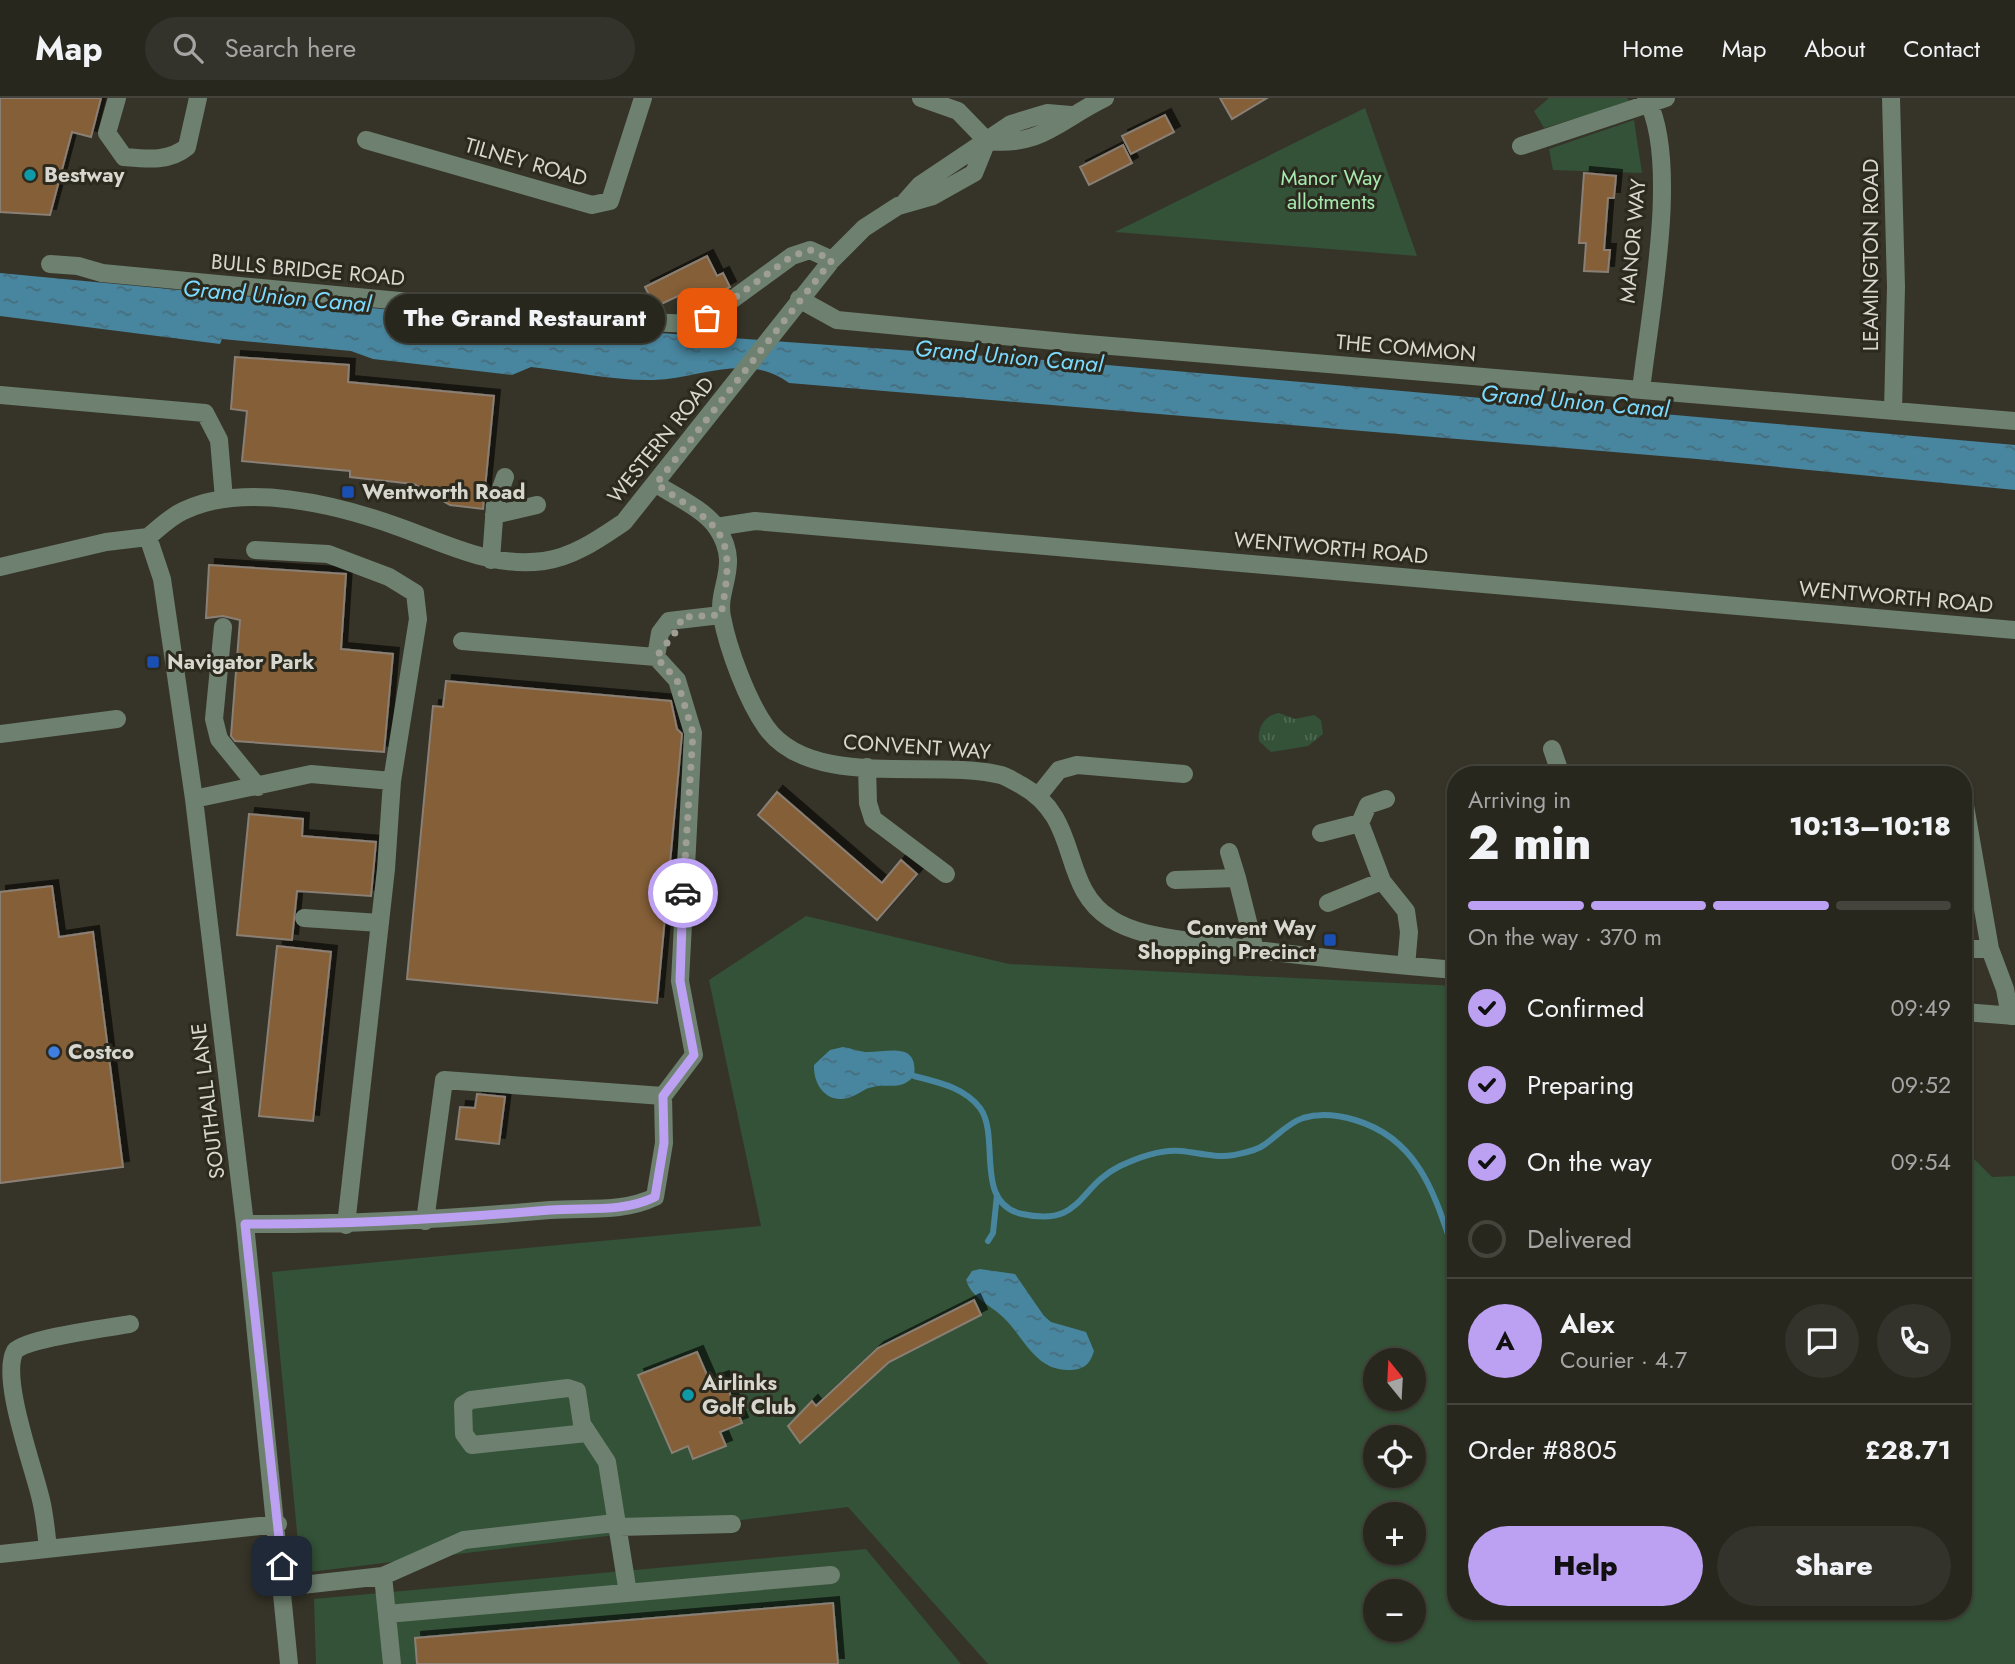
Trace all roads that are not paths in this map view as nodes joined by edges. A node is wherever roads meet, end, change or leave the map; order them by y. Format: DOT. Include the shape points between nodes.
graph roads {
  1 [pos="117,98"];
  2 [pos="198,98"];
  3 [pos="643,98"];
  4 [pos="921,98"];
  5 [pos="1105,98"];
  6 [pos="1891,98"];
  7 [pos="1653,100"];
  8 [pos="366,140"];
  9 [pos="987,141"];
  10 [pos="1521,145"];
  11 [pos="832,260"];
  12 [pos="50,264"];
  13 [pos="799,299"];
  14 [pos="1641,390"];
  15 [pos="0,396"];
  16 [pos="1893,411"];
  17 [pos="2015,421"];
  18 [pos="505,477"];
  19 [pos="656,484"];
  20 [pos="225,499"];
  21 [pos="537,505"];
  22 [pos="494,515"];
  23 [pos="716,527"];
  24 [pos="148,537"];
  25 [pos="255,550"];
  26 [pos="491,560"];
  27 [pos="0,567"];
  28 [pos="721,615"];
  29 [pos="223,626"];
  30 [pos="2015,630"];
  31 [pos="462,641"];
  32 [pos="656,657"];
  33 [pos="117,719"];
  34 [pos="0,734"];
  35 [pos="1552,749"];
  36 [pos="1558,766"];
  37 [pos="867,767"];
  38 [pos="1184,774"];
  39 [pos="392,780"];
  40 [pos="258,787"];
  41 [pos="1040,796"];
  42 [pos="194,799"];
  43 [pos="1386,799"];
  44 [pos="1360,823"];
  45 [pos="1321,833"];
  46 [pos="1972,846"];
  47 [pos="1229,852"];
  48 [pos="946,874"];
  49 [pos="1237,878"];
  50 [pos="1175,880"];
  51 [pos="1382,881"];
  52 [pos="1328,903"];
  53 [pos="304,918"];
  54 [pos="380,923"];
  55 [pos="1972,948"];
  56 [pos="1990,949"];
  57 [pos="1255,950"];
  58 [pos="1406,966"];
  59 [pos="1447,969"];
  60 [pos="1972,1013"];
  61 [pos="2012,1016"];
  62 [pos="663,1096"];
  63 [pos="425,1221"];
  64 [pos="245,1224"];
  65 [pos="346,1225"];
  66 [pos="130,1324"];
  67 [pos="587,1433"];
  68 [pos="615,1523"];
  69 [pos="278,1524"];
  70 [pos="732,1524"];
  71 [pos="48,1548"];
  72 [pos="0,1554"];
  73 [pos="831,1575"];
  74 [pos="383,1576"];
  75 [pos="284,1587"];
  76 [pos="628,1593"];
  77 [pos="387,1614"];
  78 [pos="289,1664"];
  79 [pos="392,1664"];
  1 -- 2 [label="street" via="107,133 124,157 152,159 177,155 187,147"];
  3 -- 8 [label="street, TILNEY ROAD" via="610,201 592,205"];
  4 -- 9 [label="street" via="958,111"];
  5 -- 9 [label="street" via="1031,139 1014,144"];
  6 -- 16 [label="street, LEAMINGTON ROAD" via="1896,287"];
  7 -- 10 [label="street"];
  7 -- 14 [label="street, MANOR WAY" via="1663,197"];
  9 -- 11 [label="street, WESTERN ROAD" via="974,173 933,195 905,202 864,228"];
  11 -- 12 [label="street, BULLS BRIDGE ROAD" via="810,250 792,256 692,324 604,320 102,273"];
  11 -- 13 [label="street, WESTERN ROAD"];
  13 -- 14 [label="street, THE COMMON" via="837,320"];
  13 -- 19 [label="street, WESTERN ROAD"];
  14 -- 16 [label="street, THE COMMON"];
  15 -- 20 [label="street" via="205,413 219,440"];
  16 -- 17 [label="street, THE COMMON"];
  18 -- 22 [label="street"];
  19 -- 23 [label="street"];
  19 -- 26 [label="street, WESTERN ROAD" via="624,522 589,546 544,561"];
  20 -- 24 [label="street, WESTERN ROAD" via="181,512"];
  20 -- 26 [label="street, WESTERN ROAD" via="320,504"];
  21 -- 22 [label="street"];
  22 -- 26 [label="street"];
  23 -- 28 [label="street, CONVENT WAY" via="730,569"];
  23 -- 30 [label="street, WENTWORTH ROAD" via="755,521"];
  24 -- 27 [label="street"];
  24 -- 42 [label="street, SOUTHALL LANE" via="162,579"];
  25 -- 39 [label="street" via="328,554 389,577 415,593 418,619"];
  28 -- 32 [label="street" via="682,617"];
  28 -- 37 [label="street, CONVENT WAY" via="746,689 767,728 790,750 822,763"];
  29 -- 40 [label="street" via="215,719 219,739"];
  31 -- 32 [label="street"];
  32 -- 62 [label="street" via="677,680 693,733 680,981 694,1055"];
  33 -- 34 [label="street"];
  35 -- 36 [label="street"];
  37 -- 41 [label="street, CONVENT WAY" via="1003,775"];
  37 -- 48 [label="street" via="873,819"];
  38 -- 41 [label="street" via="1077,765 1059,770"];
  39 -- 40 [label="street" via="311,774"];
  39 -- 54 [label="street"];
  40 -- 42 [label="street"];
  41 -- 57 [label="street, CONVENT WAY" via="1065,835 1079,883 1110,919 1135,930"];
  42 -- 64 [label="street, SOUTHALL LANE"];
  43 -- 44 [label="street" via="1367,805"];
  44 -- 45 [label="street"];
  44 -- 51 [label="street"];
  46 -- 56 [label="street"];
  47 -- 49 [label="street"];
  49 -- 50 [label="street"];
  49 -- 57 [label="street"];
  51 -- 52 [label="street"];
  51 -- 58 [label="street" via="1406,911"];
  53 -- 54 [label="street"];
  54 -- 65 [label="street"];
  55 -- 56 [label="street"];
  56 -- 61 [label="street"];
  57 -- 58 [label="street, CONVENT WAY"];
  58 -- 59 [label="street, CONVENT WAY"];
  60 -- 61 [label="street"];
  62 -- 63 [label="street" via="664,1143 655,1197 634,1207"];
  62 -- 63 [label="street" via="444,1080"];
  63 -- 65 [label="street"];
  64 -- 65 [label="street"];
  64 -- 69 [label="street, SOUTHALL LANE"];
  66 -- 71 [label="street" via="31,1342 15,1350 8,1362 15,1424 41,1499"];
  67 -- 67 [label="street" via="577,1391 568,1388 471,1400 463,1405 464,1434 472,1445"];
  67 -- 68 [label="street" via="607,1462"];
  68 -- 70 [label="street" via="619,1527"];
  68 -- 74 [label="street" via="464,1540"];
  68 -- 76 [label="street"];
  69 -- 71 [label="street"];
  69 -- 75 [label="street, SOUTHALL LANE"];
  71 -- 72 [label="street"];
  73 -- 76 [label="street"];
  74 -- 75 [label="street"];
  74 -- 77 [label="street"];
  75 -- 78 [label="street, SOUTHALL LANE"];
  76 -- 77 [label="street"];
  77 -- 79 [label="street"];
}
